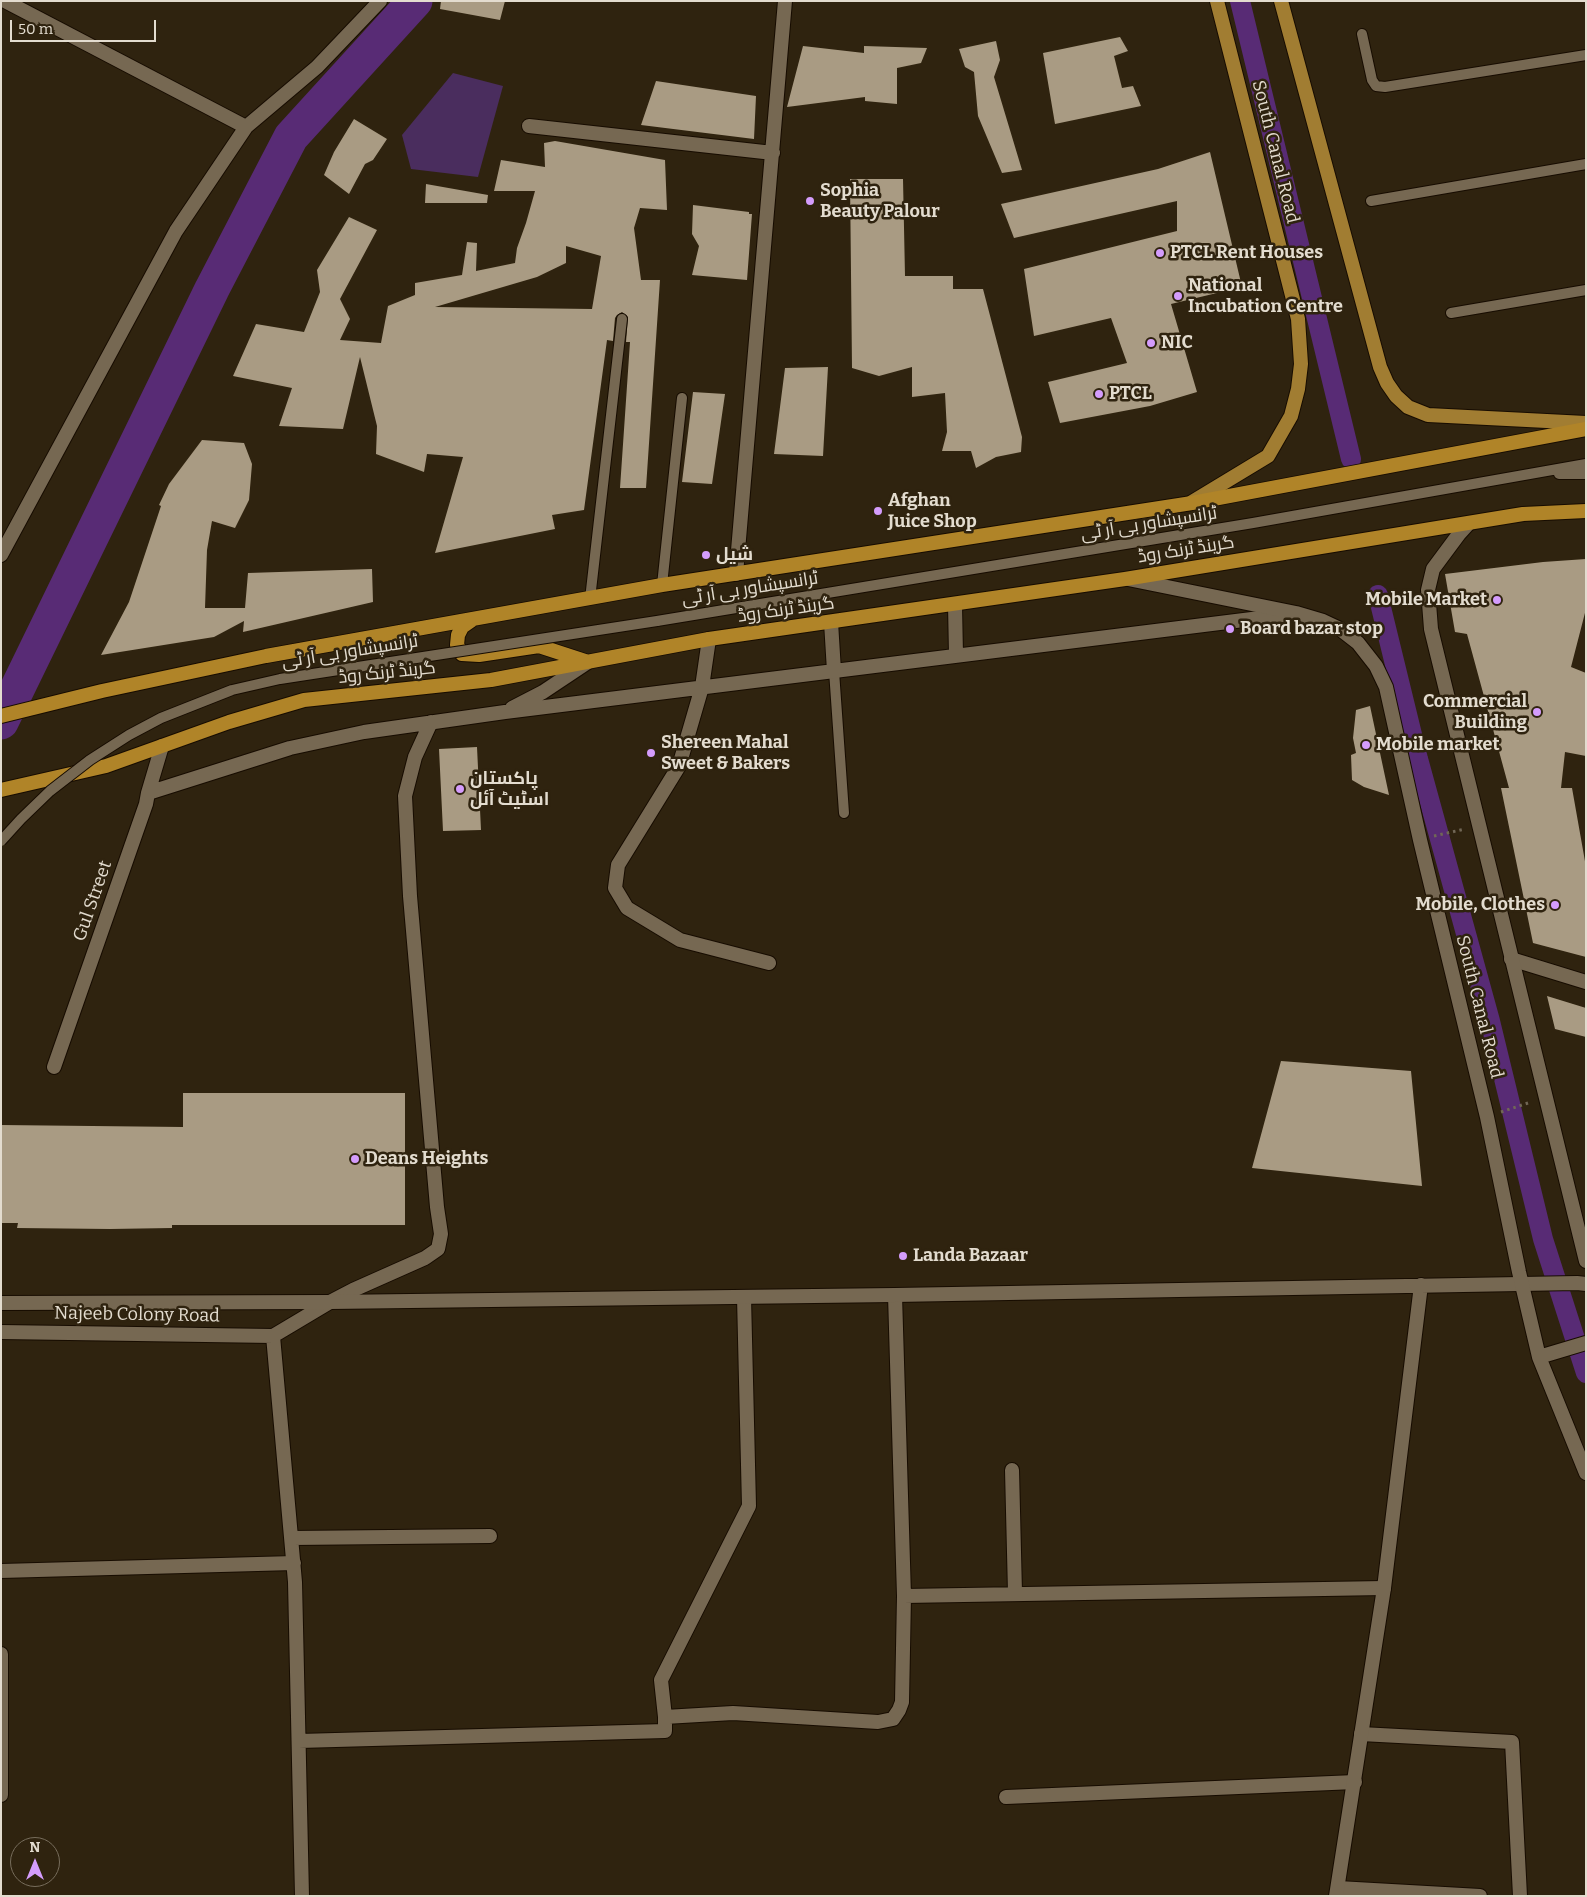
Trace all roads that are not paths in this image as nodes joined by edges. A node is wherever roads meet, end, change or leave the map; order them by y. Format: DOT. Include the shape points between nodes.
graph roads {
  1 [pos="5,1"];
  2 [pos="380,1"];
  3 [pos="785,1"];
  4 [pos="1217,1"];
  5 [pos="1281,1"];
  6 [pos="1362,34"];
  7 [pos="1586,55"];
  8 [pos="529,126"];
  9 [pos="246,127"];
  10 [pos="773,154"];
  11 [pos="1586,164"];
  12 [pos="1372,201"];
  13 [pos="1586,290"];
  14 [pos="1451,313"];
  15 [pos="622,319"];
  16 [pos="682,398"];
  17 [pos="1586,423"];
  18 [pos="1586,429"];
  19 [pos="1586,464"];
  20 [pos="1548,472"];
  21 [pos="1586,474"];
  22 [pos="1192,503"];
  23 [pos="1586,511"];
  24 [pos="1469,523"];
  25 [pos="1,554"];
  26 [pos="736,574"];
  27 [pos="1125,579"];
  28 [pos="662,585"];
  29 [pos="590,599"];
  30 [pos="955,605"];
  31 [pos="1296,613"];
  32 [pos="472,620"];
  33 [pos="831,622"];
  34 [pos="709,639"];
  35 [pos="956,655"];
  36 [pos="588,662"];
  37 [pos="834,671"];
  38 [pos="702,687"];
  39 [pos="505,712"];
  40 [pos="1,716"];
  41 [pos="431,722"];
  42 [pos="162,746"];
  43 [pos="1,790"];
  44 [pos="148,793"];
  45 [pos="844,813"];
  46 [pos="1,841"];
  47 [pos="1511,959"];
  48 [pos="769,963"];
  49 [pos="1586,982"];
  50 [pos="54,1067"];
  51 [pos="1586,1261"];
  52 [pos="1581,1283"];
  53 [pos="1524,1284"];
  54 [pos="1421,1285"];
  55 [pos="895,1295"];
  56 [pos="744,1296"];
  57 [pos="1,1302"];
  58 [pos="330,1302"];
  59 [pos="1,1332"];
  60 [pos="273,1336"];
  61 [pos="1586,1342"];
  62 [pos="1541,1356"];
  63 [pos="1012,1470"];
  64 [pos="1586,1473"];
  65 [pos="490,1536"];
  66 [pos="292,1538"];
  67 [pos="294,1564"];
  68 [pos="1,1571"];
  69 [pos="1384,1588"];
  70 [pos="1015,1593"];
  71 [pos="904,1596"];
  72 [pos="1,1654"];
  73 [pos="665,1717"];
  74 [pos="1361,1734"];
  75 [pos="299,1741"];
  76 [pos="2,1765"];
  77 [pos="1355,1782"];
  78 [pos="1,1795"];
  79 [pos="1006,1797"];
  80 [pos="1337,1892"];
  81 [pos="302,1896"];
  82 [pos="1480,1896"];
  83 [pos="1520,1896"];
  1 -- 9 [label="street"];
  2 -- 9 [label="street" via="316,67"];
  3 -- 10 [label="street"];
  4 -- 22 [label="main road, South Canal Road" via="1298,319 1300,364 1298,389 1290,416 1268,456"];
  5 -- 17 [label="main road" via="1380,367 1396,396 1408,407 1428,414"];
  6 -- 7 [label="lane" via="1372,80 1376,86 1385,88"];
  8 -- 10 [label="street"];
  9 -- 25 [label="street" via="176,230"];
  10 -- 26 [label="street"];
  11 -- 12 [label="lane"];
  13 -- 14 [label="lane"];
  15 -- 29 [label="lane"];
  16 -- 28 [label="lane"];
  18 -- 22 [label="highway, گرینڈ ٹرنک روڈ"];
  19 -- 20 [label="lane, ٹرانسپشاور بی آر ٹی"];
  20 -- 21 [label="lane, ٹرانسپشاور بی آر ٹی"];
  20 -- 46 [label="lane, ٹرانسپشاور بی آر ٹی, bridge" via="1253,524 280,679 232,690 160,718 106,750 50,791"];
  22 -- 26 [label="highway, گرینڈ ٹرنک روڈ"];
  23 -- 24 [label="highway, گرینڈ ٹرنک روڈ" via="1523,514"];
  24 -- 27 [label="highway, گرینڈ ٹرنک روڈ"];
  24 -- 47 [label="street" via="1434,569 1428,590 1430,629"];
  26 -- 28 [label="highway, گرینڈ ٹرنک روڈ"];
  27 -- 30 [label="highway, گرینڈ ٹرنک روڈ"];
  27 -- 31 [label="street, South Canal Road"];
  28 -- 29 [label="highway, گرینڈ ٹرنک روڈ"];
  29 -- 32 [label="highway, گرینڈ ٹرنک روڈ"];
  30 -- 33 [label="highway, گرینڈ ٹرنک روڈ"];
  30 -- 35 [label="street"];
  31 -- 35 [label="street"];
  31 -- 53 [label="street, South Canal Road" via="1340,629 1358,643 1376,666 1386,687"];
  32 -- 36 [label="highway" via="458,635 457,645 462,654 479,655 538,646"];
  32 -- 40 [label="highway, گرینڈ ٹرنک روڈ" via="266,656 102,690"];
  33 -- 34 [label="highway, گرینڈ ٹرنک روڈ"];
  33 -- 37 [label="street"];
  34 -- 36 [label="highway, گرینڈ ٹرنک روڈ"];
  34 -- 38 [label="street"];
  35 -- 37 [label="street"];
  36 -- 39 [label="street"];
  36 -- 42 [label="highway, گرینڈ ٹرنک روڈ" via="491,680 304,700"];
  37 -- 38 [label="street"];
  37 -- 45 [label="lane"];
  38 -- 39 [label="street"];
  38 -- 48 [label="street" via="679,766 618,866 615,888 626,908 680,940"];
  39 -- 41 [label="street"];
  41 -- 44 [label="street" via="290,748"];
  41 -- 58 [label="street" via="415,757 405,796 410,896 440,1234 438,1249"];
  42 -- 43 [label="highway, گرینڈ ٹرنک روڈ, bridge" via="106,766"];
  42 -- 44 [label="street, Gul Street"];
  44 -- 50 [label="street, Gul Street"];
  47 -- 49 [label="street"];
  47 -- 51 [label="street"];
  52 -- 53 [label="street"];
  53 -- 54 [label="street"];
  53 -- 62 [label="street, South Canal Road"];
  54 -- 55 [label="street"];
  54 -- 69 [label="street"];
  55 -- 56 [label="street"];
  55 -- 71 [label="street"];
  56 -- 58 [label="street"];
  56 -- 73 [label="street" via="749,1506 661,1680"];
  57 -- 58 [label="street"];
  58 -- 60 [label="street"];
  59 -- 60 [label="street, Najeeb Colony Road"];
  60 -- 66 [label="street"];
  61 -- 62 [label="street"];
  62 -- 64 [label="street, South Canal Road"];
  63 -- 70 [label="street"];
  65 -- 66 [label="street"];
  66 -- 67 [label="street"];
  67 -- 68 [label="street"];
  67 -- 75 [label="street"];
  69 -- 70 [label="street"];
  69 -- 74 [label="street"];
  70 -- 71 [label="street"];
  71 -- 73 [label="street" via="902,1702 893,1718 878,1722 733,1713"];
  72 -- 76 [label="street"];
  73 -- 75 [label="street" via="665,1730"];
  74 -- 77 [label="street"];
  74 -- 83 [label="street" via="1512,1742"];
  75 -- 81 [label="street"];
  76 -- 78 [label="street"];
  77 -- 79 [label="street"];
  77 -- 80 [label="street"];
  80 -- 82 [label="street"];
}
